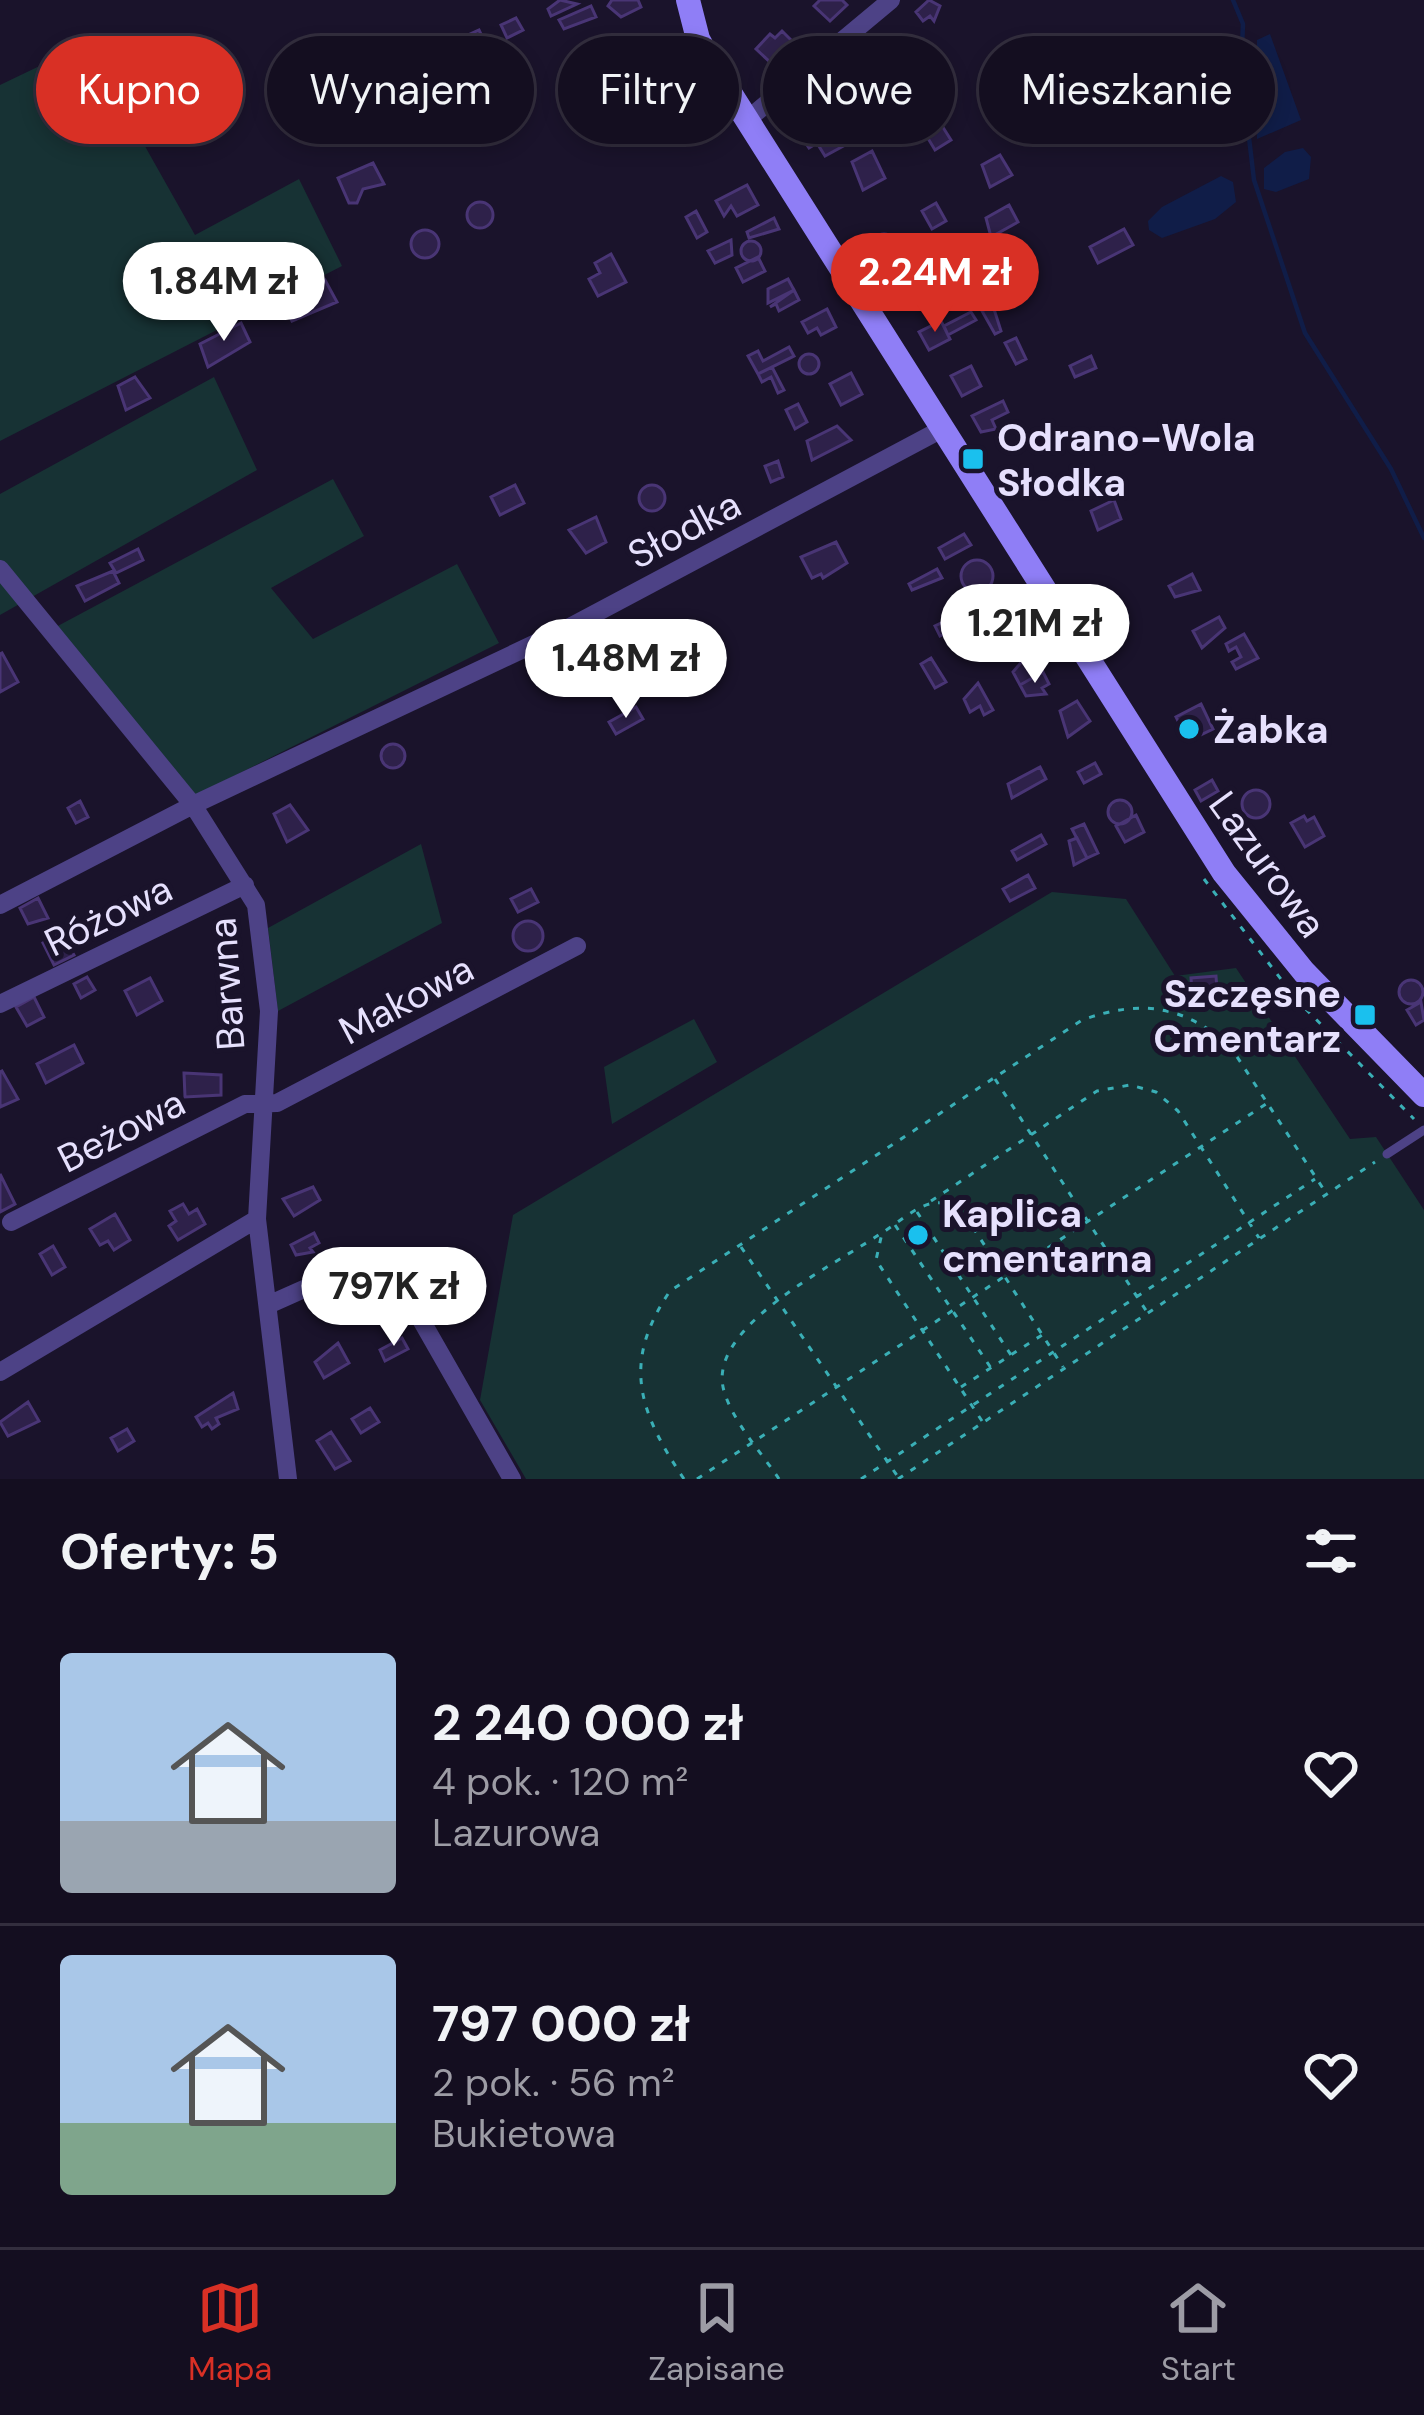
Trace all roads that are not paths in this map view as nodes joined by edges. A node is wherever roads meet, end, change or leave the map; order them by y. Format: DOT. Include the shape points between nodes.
graph roads {
  1 [pos="688,0"];
  2 [pos="891,0"];
  3 [pos="747,120"];
  4 [pos="942,429"];
  5 [pos="0,569"];
  6 [pos="193,805"];
  7 [pos="245,884"];
  8 [pos="0,905"];
  9 [pos="578,946"];
  10 [pos="0,1004"];
  11 [pos="1424,1095"];
  12 [pos="263,1104"];
  13 [pos="1424,1130"];
  14 [pos="1387,1154"];
  15 [pos="257,1219"];
  16 [pos="11,1222"];
  17 [pos="268,1305"];
  18 [pos="0,1372"];
  19 [pos="288,1479"];
  20 [pos="512,1479"];
  1 -- 3 [label="street, Lazurowa" via="698,39"];
  2 -- 3 [label="street"];
  3 -- 4 [label="street, Lazurowa"];
  4 -- 6 [label="street, Słodka" via="568,628"];
  4 -- 11 [label="street, Lazurowa" via="1224,873 1304,972"];
  5 -- 6 [label="street, Barwna"];
  6 -- 7 [label="street, Barwna"];
  6 -- 8 [label="street, Słodka"];
  7 -- 10 [label="street, Różowa"];
  7 -- 12 [label="street, Barwna" via="256,905 268,1011"];
  9 -- 12 [label="street, Makowa"];
  12 -- 15 [label="street, Barwna"];
  12 -- 16 [label="street, Beżowa" via="245,1104"];
  13 -- 14 [label="lane"];
  15 -- 17 [label="street, Barwna"];
  15 -- 18 [label="street"];
  17 -- 19 [label="street, Barwna"];
  17 -- 20 [label="street" via="369,1260 388,1262"];
}
